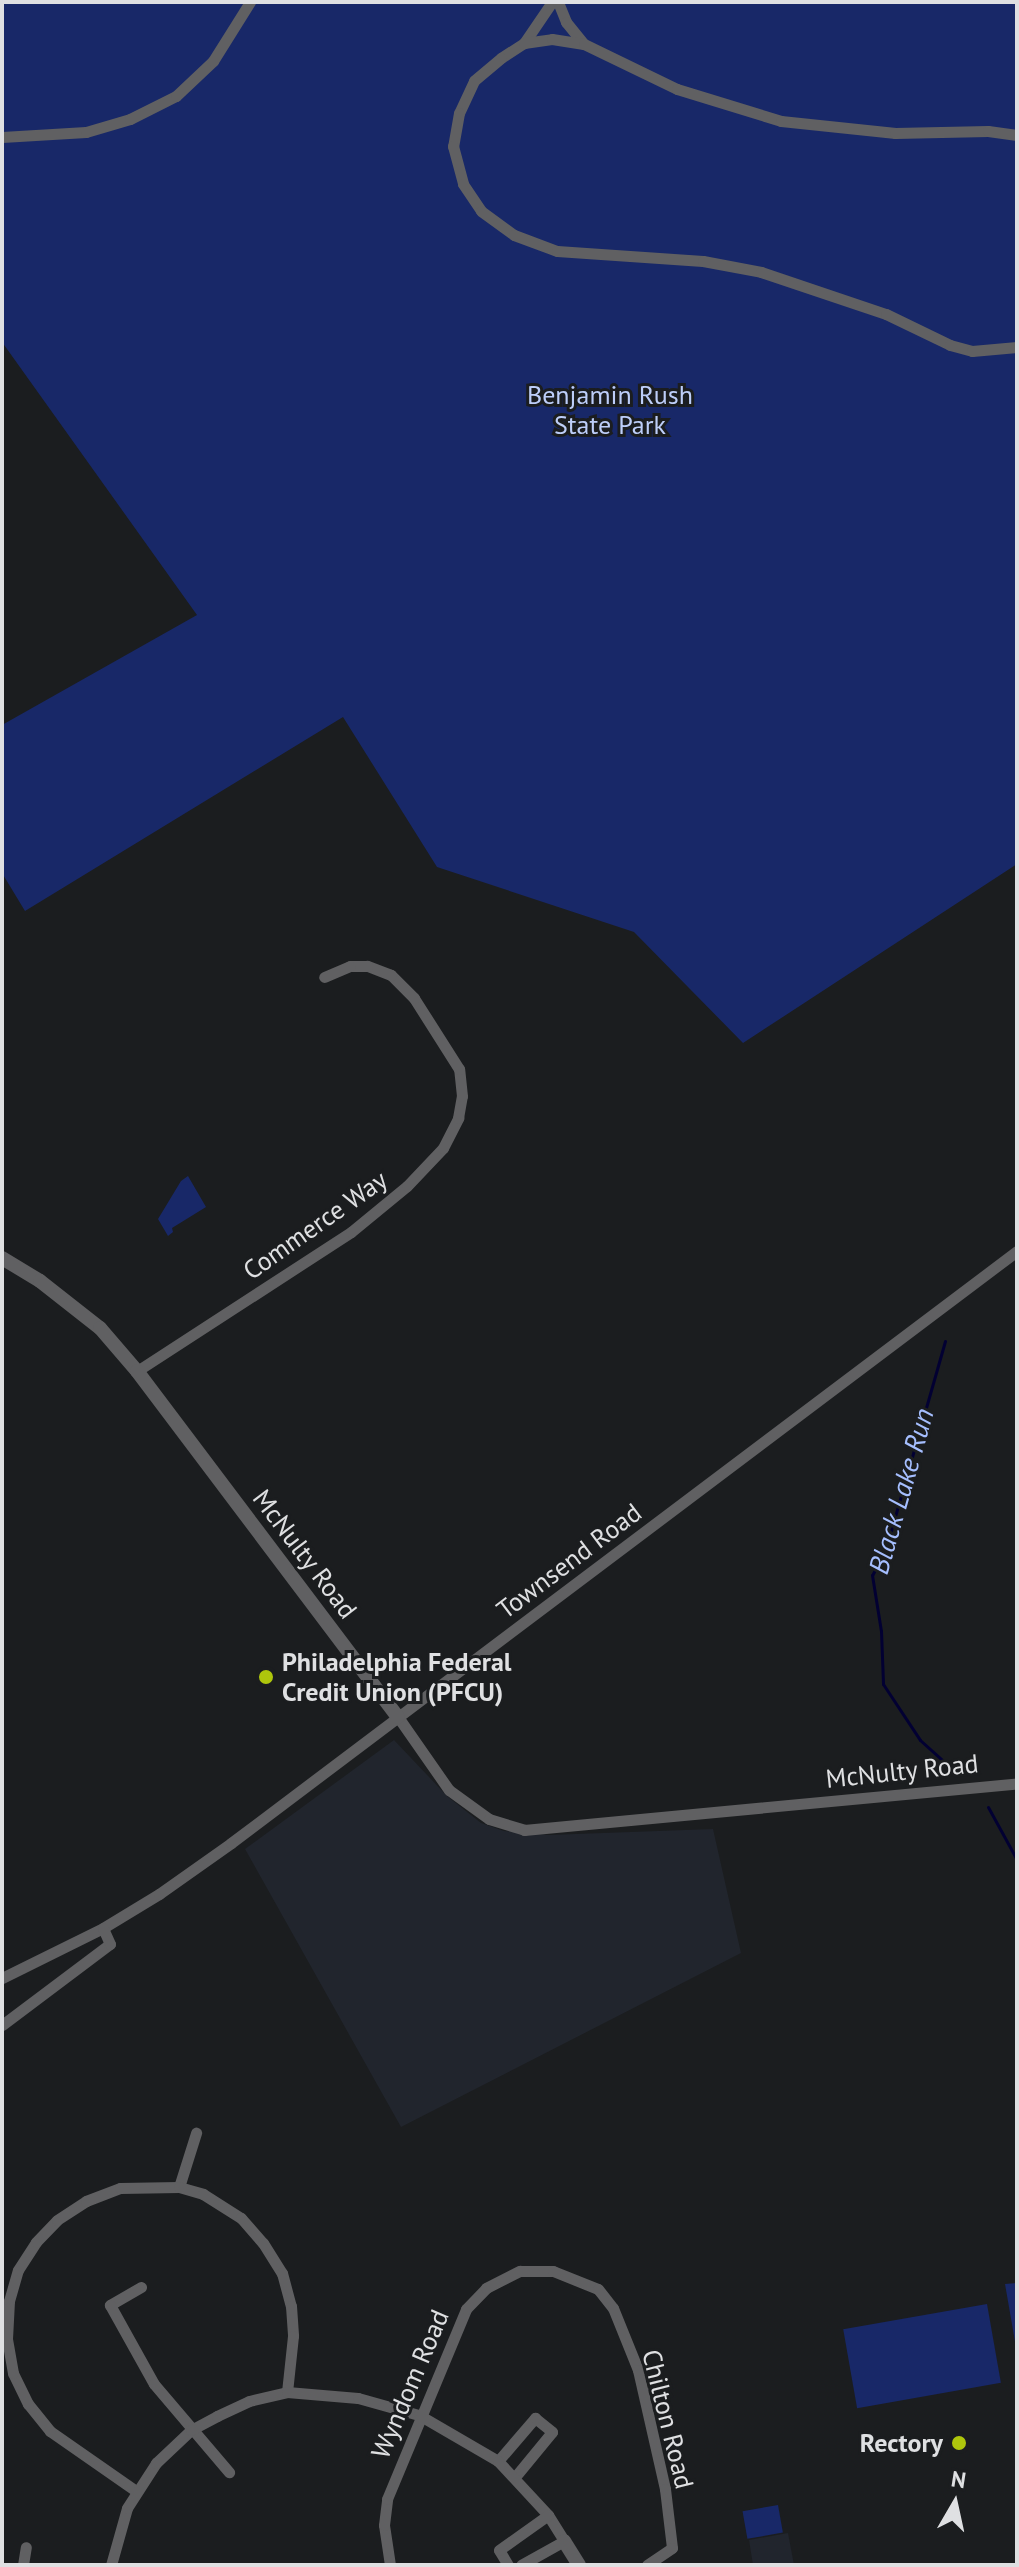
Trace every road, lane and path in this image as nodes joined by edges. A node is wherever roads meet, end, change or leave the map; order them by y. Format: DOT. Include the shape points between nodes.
graph roads {
  1 [pos="250,2"];
  2 [pos="555,2"];
  3 [pos="524,43"];
  4 [pos="584,44"];
  5 [pos="1017,135"];
  6 [pos="2,137"];
  7 [pos="1017,347"];
  8 [pos="324,977"];
  9 [pos="1017,1251"];
  10 [pos="2,1258"];
  11 [pos="137,1371"];
  12 [pos="398,1717"];
  13 [pos="1017,1783"];
  14 [pos="103,1928"];
  15 [pos="2,1978"];
  16 [pos="2,2025"];
  17 [pos="196,2133"];
  18 [pos="179,2187"];
  19 [pos="589,2284"];
  20 [pos="141,2287"];
  21 [pos="5,2300"];
  22 [pos="287,2392"];
  23 [pos="419,2415"];
  24 [pos="191,2430"];
  25 [pos="498,2461"];
  26 [pos="229,2472"];
  27 [pos="515,2477"];
  28 [pos="136,2491"];
  29 [pos="549,2517"];
  30 [pos="564,2541"];
  31 [pos="26,2547"];
  32 [pos="23,2565"];
  33 [pos="111,2565"];
  34 [pos="390,2565"];
  35 [pos="508,2565"];
  36 [pos="521,2565"];
  37 [pos="579,2565"];
  38 [pos="647,2565"];
  1 -- 6 [label="street" via="213,61 176,96 130,119 86,132"];
  2 -- 3 [label="street"];
  2 -- 4 [label="street"];
  3 -- 4 [label="street" via="552,39"];
  3 -- 7 [label="street" via="474,81 459,113 453,146 463,184 475,202 514,235 557,251 703,261 761,272 886,314 950,345 972,351"];
  4 -- 5 [label="street" via="677,89 781,121 895,133"];
  8 -- 11 [label="street, Commerce Way" via="350,966 367,966 391,975 414,998 459,1069 458,1118 443,1148 351,1232"];
  9 -- 12 [label="street, Townsend Road"];
  10 -- 11 [label="street, McNulty Road" via="100,1328"];
  11 -- 12 [label="street, McNulty Road"];
  12 -- 13 [label="street, McNulty Road" via="449,1790 489,1819 524,1830"];
  12 -- 14 [label="street, Townsend Road" via="207,1860"];
  14 -- 15 [label="street, Townsend Road"];
  14 -- 16 [label="street" via="110,1944"];
  17 -- 18 [label="street"];
  18 -- 21 [label="street" via="120,2188 86,2201 36,2242"];
  18 -- 22 [label="street" via="203,2194 241,2218 282,2273 293,2336"];
  19 -- 23 [label="street, Wyndom Road" via="553,2271 520,2271 486,2288 466,2309"];
  19 -- 38 [label="street, Chilton Road" via="613,2308 638,2370 665,2489 672,2548"];
  20 -- 24 [label="street" via="110,2305 154,2384"];
  21 -- 28 [label="street" via="13,2373 28,2404 50,2431"];
  22 -- 23 [label="street" via="358,2398"];
  22 -- 24 [label="street" via="249,2401"];
  23 -- 25 [label="street"];
  23 -- 34 [label="street, Wyndom Road" via="387,2499"];
  24 -- 26 [label="street"];
  24 -- 28 [label="street"];
  25 -- 27 [label="street"];
  25 -- 27 [label="street" via="535,2418 552,2432"];
  27 -- 29 [label="street"];
  28 -- 33 [label="street"];
  29 -- 30 [label="street"];
  29 -- 35 [label="street" via="499,2550"];
  30 -- 36 [label="street"];
  30 -- 37 [label="street"];
  31 -- 32 [label="street"];
}
